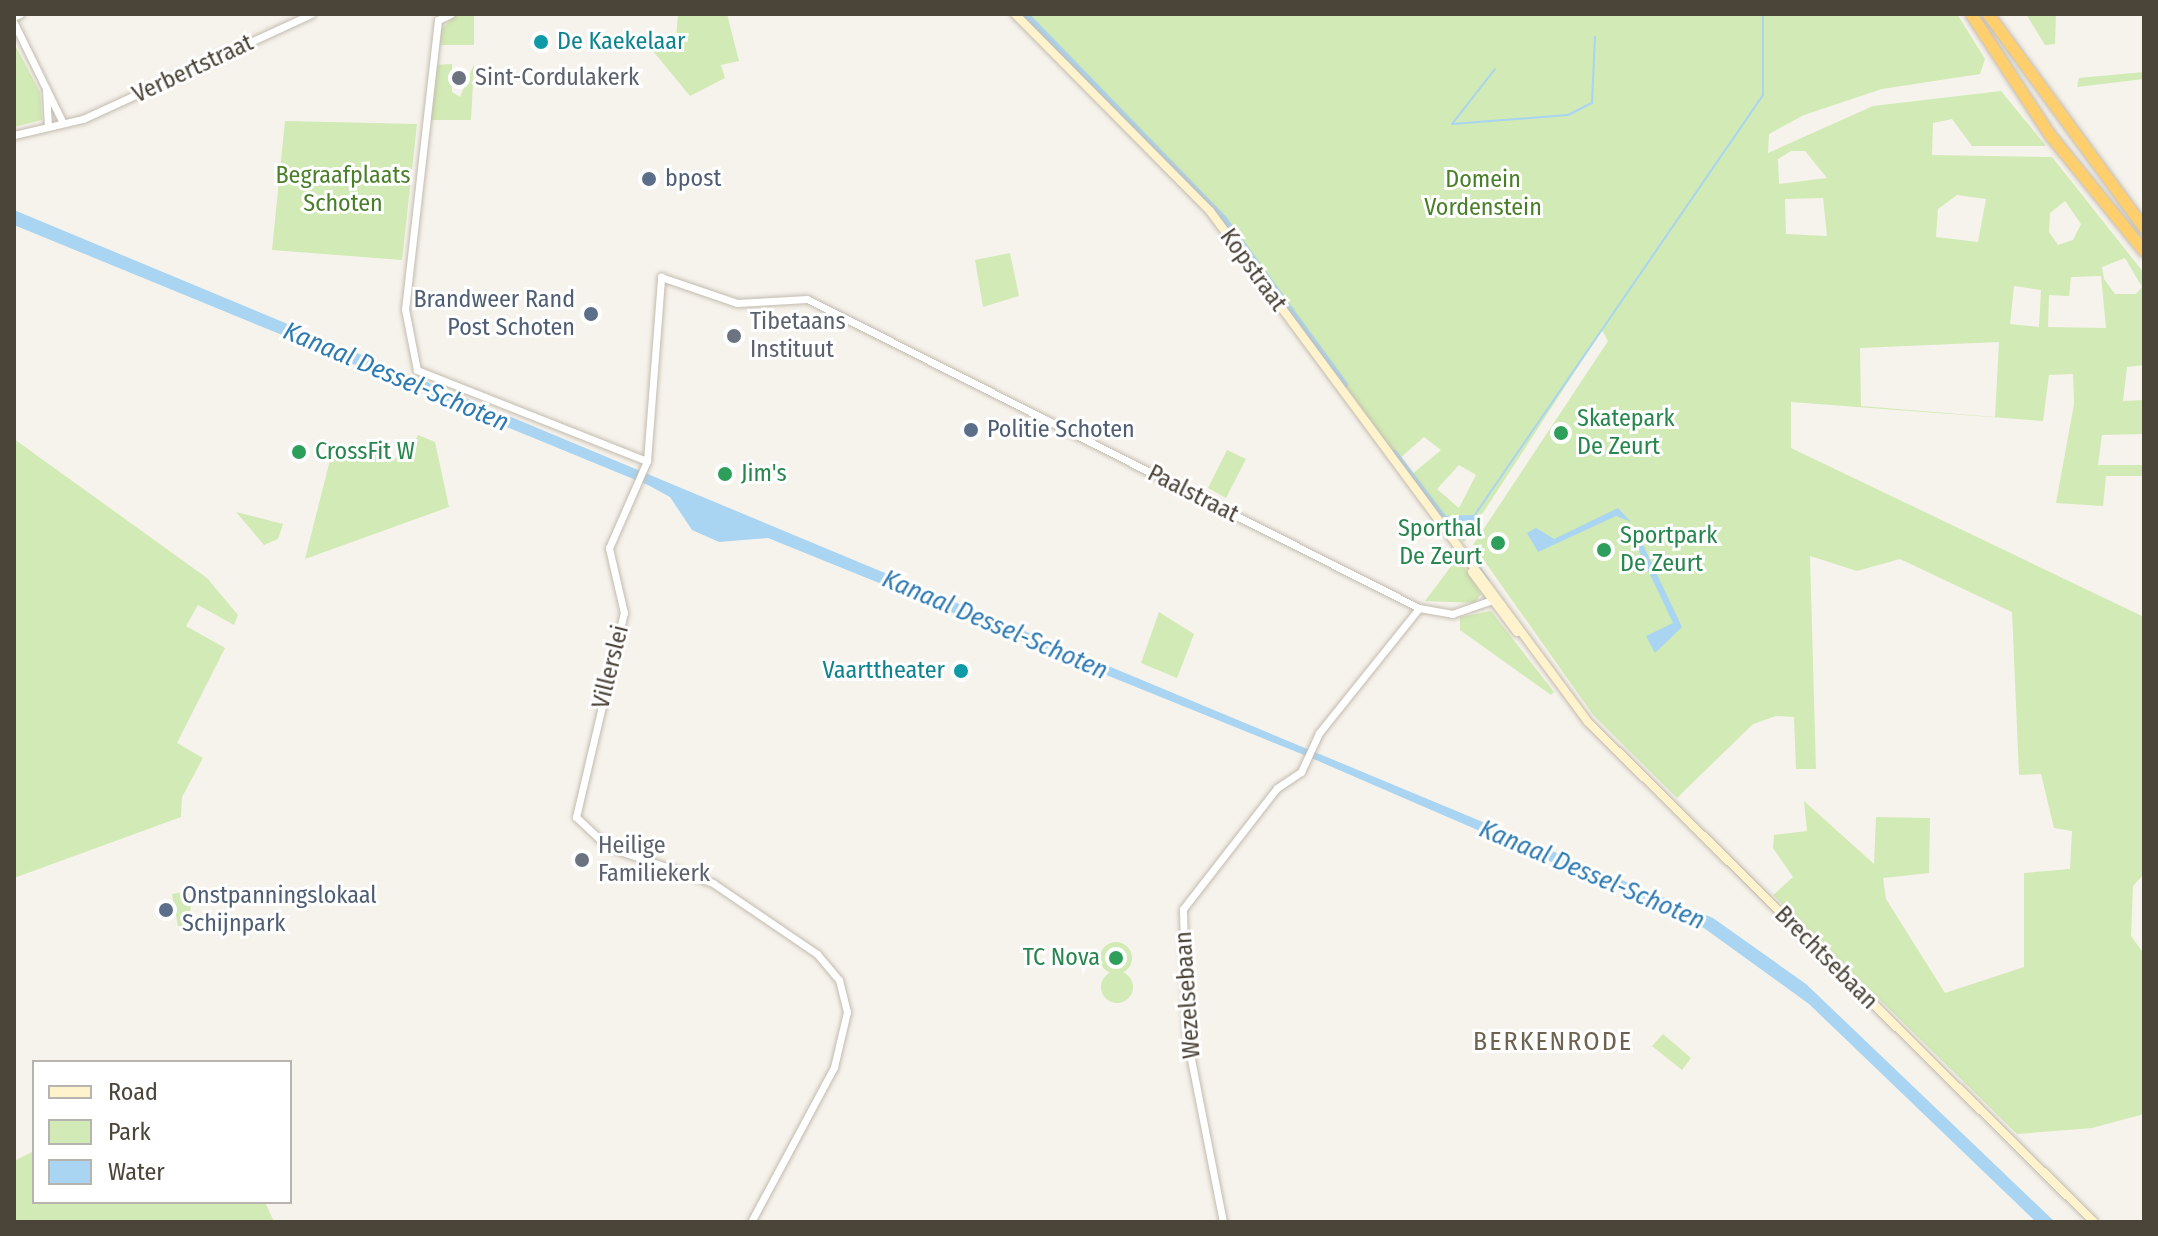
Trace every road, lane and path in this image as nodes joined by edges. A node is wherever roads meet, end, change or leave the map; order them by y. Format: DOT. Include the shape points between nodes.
graph roads {
  1 [pos="20,14"];
  2 [pos="311,14"];
  3 [pos="451,14"];
  4 [pos="1015,14"];
  5 [pos="1971,14"];
  6 [pos="1988,14"];
  7 [pos="436,17"];
  8 [pos="14,20"];
  9 [pos="45,83"];
  10 [pos="63,123"];
  11 [pos="48,126"];
  12 [pos="14,135"];
  13 [pos="2144,228"];
  14 [pos="2144,251"];
  15 [pos="661,277"];
  16 [pos="646,466"];
  17 [pos="1495,599"];
  18 [pos="1419,608"];
  19 [pos="751,1222"];
  20 [pos="1223,1222"];
  21 [pos="2094,1222"];
  1 -- 8 [label="street"];
  2 -- 10 [label="street, Verbertstraat"];
  3 -- 7 [label="street"];
  4 -- 17 [label="main road, Kopstraat" via="1210,211"];
  5 -- 14 [label="highway" via="2050,135"];
  6 -- 13 [label="highway"];
  7 -- 16 [label="street" via="405,309 417,370"];
  8 -- 9 [label="street"];
  9 -- 10 [label="street"];
  9 -- 11 [label="street"];
  10 -- 11 [label="street, Verbertstraat"];
  11 -- 12 [label="street, Verbertstraat"];
  15 -- 16 [label="street, Villerslei"];
  15 -- 18 [label="street, Paalstraat" via="737,303 807,299"];
  16 -- 19 [label="street, Villerslei" via="609,548 625,607 577,810 580,827 608,847 713,883 817,954 839,980 847,1012 834,1067"];
  17 -- 18 [label="street, Paalstraat" via="1452,614"];
  17 -- 21 [label="main road, Brechtsebaan" via="1613,747"];
  18 -- 20 [label="street, Wezelsebaan" via="1305,763 1183,909 1187,1039"];
}
